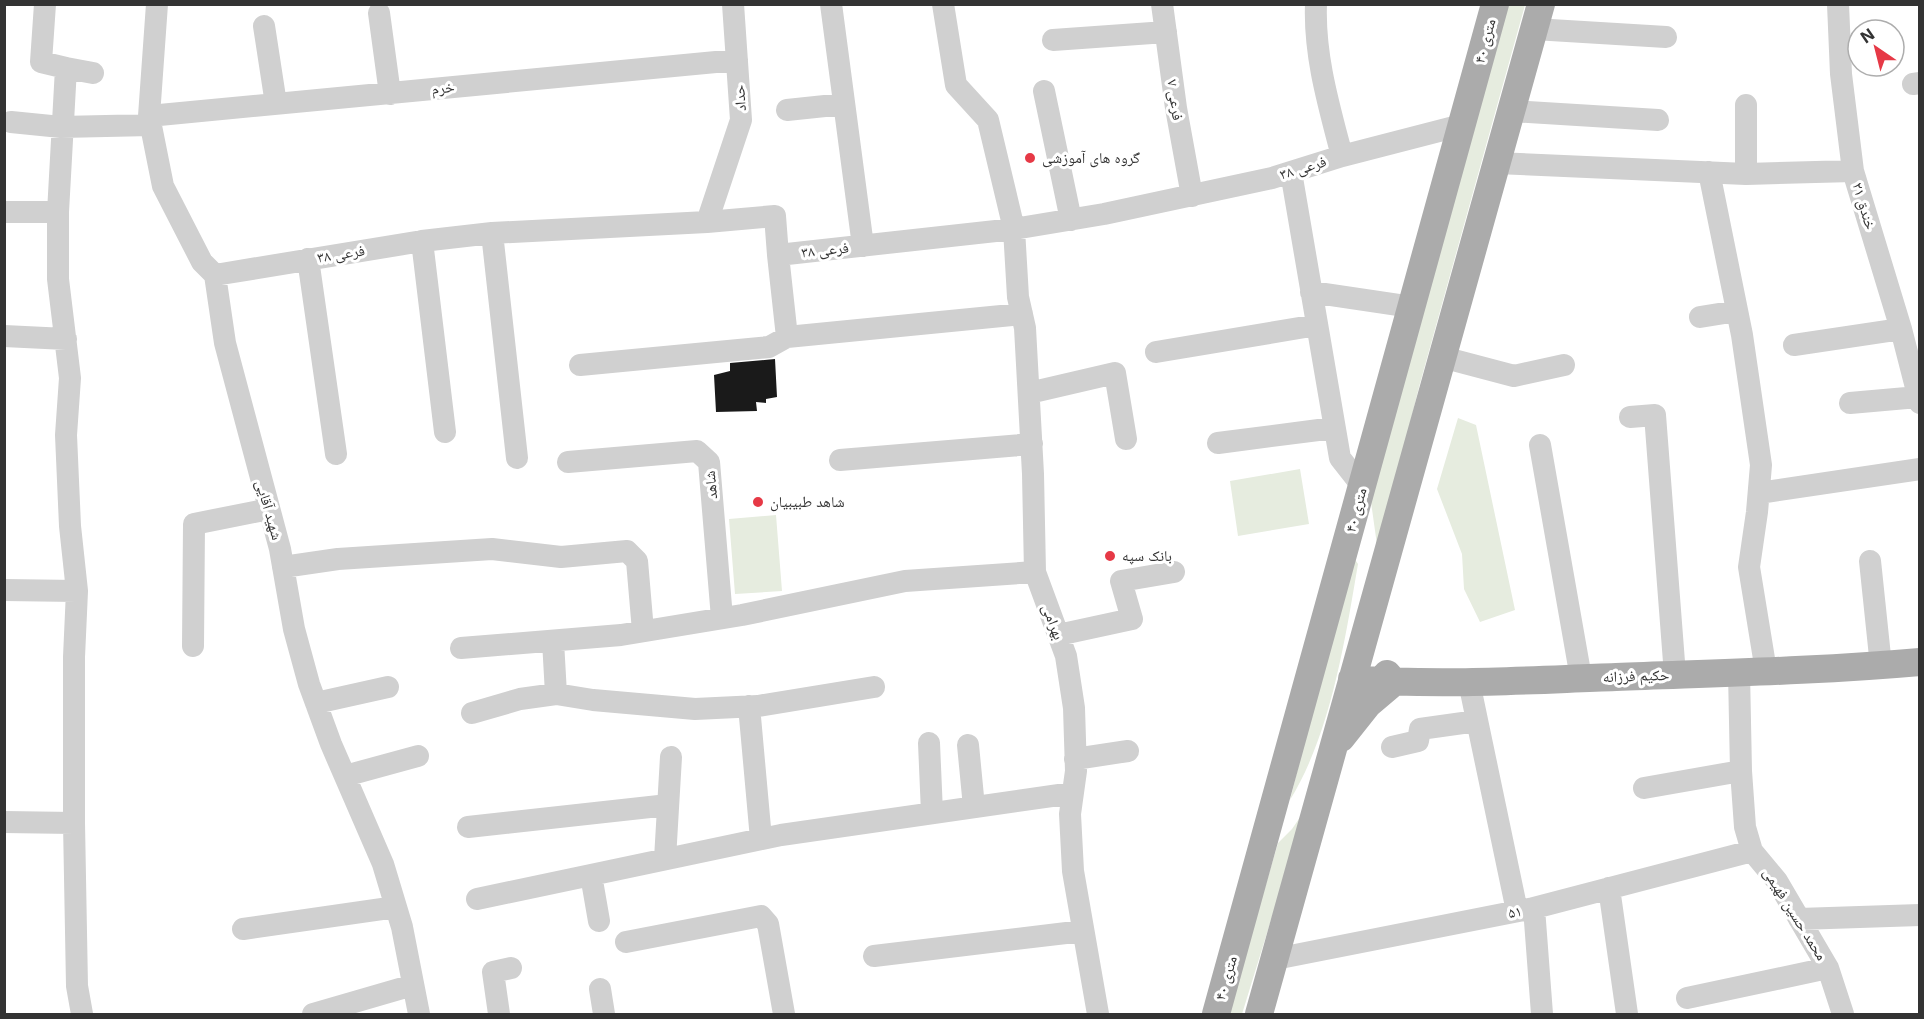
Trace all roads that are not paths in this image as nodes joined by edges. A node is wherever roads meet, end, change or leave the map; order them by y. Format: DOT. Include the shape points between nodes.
graph roads {
  1 [pos="45,4"];
  2 [pos="157,4"];
  3 [pos="733,4"];
  4 [pos="831,4"];
  5 [pos="943,4"];
  6 [pos="1162,4"];
  7 [pos="1316,4"];
  8 [pos="1495,4"];
  9 [pos="1838,4"];
  10 [pos="379,14"];
  11 [pos="1537,17"];
  12 [pos="264,26"];
  13 [pos="1166,32"];
  14 [pos="1666,37"];
  15 [pos="1053,40"];
  16 [pos="737,60"];
  17 [pos="66,68"];
  18 [pos="93,73"];
  19 [pos="1044,91"];
  20 [pos="390,94"];
  21 [pos="276,104"];
  22 [pos="844,104"];
  23 [pos="1746,105"];
  24 [pos="787,110"];
  25 [pos="1511,111"];
  26 [pos="150,120"];
  27 [pos="1658,120"];
  28 [pos="11,122"];
  29 [pos="1462,125"];
  30 [pos="61,127"];
  31 [pos="1342,156"];
  32 [pos="1496,163"];
  33 [pos="1853,171"];
  34 [pos="1291,172"];
  35 [pos="1709,172"];
  36 [pos="1746,174"];
  37 [pos="1192,196"];
  38 [pos="4,212"];
  39 [pos="58,212"];
  40 [pos="1071,220"];
  41 [pos="707,222"];
  42 [pos="1014,229"];
  43 [pos="492,233"];
  44 [pos="422,241"];
  45 [pos="863,246"];
  46 [pos="778,255"];
  47 [pos="308,259"];
  48 [pos="215,275"];
  49 [pos="1311,292"];
  50 [pos="1412,307"];
  51 [pos="1737,311"];
  52 [pos="1022,314"];
  53 [pos="1700,317"];
  54 [pos="1317,325"];
  55 [pos="1901,329"];
  56 [pos="4,336"];
  57 [pos="787,337"];
  58 [pos="66,339"];
  59 [pos="1794,345"];
  60 [pos="1156,352"];
  61 [pos="1442,357"];
  62 [pos="580,364"];
  63 [pos="1564,366"];
  64 [pos="1029,393"];
  65 [pos="1918,393"];
  66 [pos="1850,403"];
  67 [pos="1630,417"];
  68 [pos="1334,428"];
  69 [pos="444,432"];
  70 [pos="1126,439"];
  71 [pos="1218,443"];
  72 [pos="1032,444"];
  73 [pos="1540,445"];
  74 [pos="336,454"];
  75 [pos="516,458"];
  76 [pos="840,460"];
  77 [pos="568,462"];
  78 [pos="1920,469"];
  79 [pos="1362,486"];
  80 [pos="1759,493"];
  81 [pos="269,509"];
  82 [pos="1870,561"];
  83 [pos="283,567"];
  84 [pos="1035,572"];
  85 [pos="1174,572"];
  86 [pos="4,590"];
  87 [pos="77,591"];
  88 [pos="722,618"];
  89 [pos="1366,626"];
  90 [pos="643,631"];
  91 [pos="1058,635"];
  92 [pos="554,641"];
  93 [pos="193,646"];
  94 [pos="461,648"];
  95 [pos="1920,663"];
  96 [pos="1881,666"];
  97 [pos="1753,672"];
  98 [pos="1675,675"];
  99 [pos="1581,678"];
  100 [pos="1352,679"];
  101 [pos="1394,682"];
  102 [pos="1469,682"];
  103 [pos="388,687"];
  104 [pos="874,687"];
  105 [pos="556,694"];
  106 [pos="316,703"];
  107 [pos="749,706"];
  108 [pos="472,713"];
  109 [pos="1478,721"];
  110 [pos="929,743"];
  111 [pos="968,745"];
  112 [pos="1392,747"];
  113 [pos="1332,750"];
  114 [pos="1128,751"];
  115 [pos="418,756"];
  116 [pos="671,757"];
  117 [pos="1075,759"];
  118 [pos="1741,771"];
  119 [pos="345,776"];
  120 [pos="1644,788"];
  121 [pos="1073,793"];
  122 [pos="668,805"];
  123 [pos="974,807"];
  124 [pos="932,813"];
  125 [pos="4,822"];
  126 [pos="74,823"];
  127 [pos="468,827"];
  128 [pos="761,839"];
  129 [pos="1264,843"];
  130 [pos="1752,851"];
  131 [pos="665,859"];
  132 [pos="591,875"];
  133 [pos="1609,888"];
  134 [pos="477,899"];
  135 [pos="396,907"];
  136 [pos="1526,910"];
  137 [pos="1920,915"];
  138 [pos="1799,919"];
  139 [pos="599,921"];
  140 [pos="243,929"];
  141 [pos="1083,931"];
  142 [pos="626,942"];
  143 [pos="874,956"];
  144 [pos="1275,958"];
  145 [pos="511,968"];
  146 [pos="1828,968"];
  147 [pos="413,985"];
  148 [pos="600,989"];
  149 [pos="1687,998"];
  150 [pos="82,1014"];
  151 [pos="313,1014"];
  152 [pos="419,1014"];
  153 [pos="499,1014"];
  154 [pos="604,1014"];
  155 [pos="784,1014"];
  156 [pos="1098,1014"];
  157 [pos="1216,1014"];
  158 [pos="1259,1014"];
  159 [pos="1542,1014"];
  160 [pos="1628,1014"];
  161 [pos="1843,1014"];
  1 -- 17 [label="street" via="41,62"];
  2 -- 26 [label="street, شهید آقایی"];
  3 -- 16 [label="street, حداد"];
  4 -- 22 [label="street"];
  5 -- 42 [label="street, بهرامی" via="956,85 988,120"];
  6 -- 13 [label="street, فرعی ۷"];
  7 -- 31 [label="street" via="1315,32"];
  8 -- 29 [label="main road, ۴۰ متری"];
  9 -- 33 [label="street, ۲۱ خندق" via="1841,74"];
  10 -- 20 [label="street"];
  11 -- 14 [label="street"];
  11 -- 25 [label="main road"];
  12 -- 21 [label="street"];
  13 -- 15 [label="street"];
  13 -- 37 [label="street, فرعی ۷"];
  16 -- 20 [label="street, خرم"];
  16 -- 41 [label="street, حداد" via="741,120"];
  17 -- 18 [label="street"];
  17 -- 30 [label="street"];
  19 -- 40 [label="street"];
  20 -- 21 [label="street, خرم"];
  21 -- 26 [label="street, خرم"];
  22 -- 24 [label="street"];
  22 -- 45 [label="street"];
  23 -- 36 [label="street"];
  25 -- 27 [label="street"];
  25 -- 32 [label="main road"];
  26 -- 30 [label="street, خرم"];
  26 -- 48 [label="street, شهید آقایی" via="163,186 202,262"];
  28 -- 30 [label="street, خرم"];
  29 -- 31 [label="street, فرعی ۳۸"];
  29 -- 50 [label="main road, ۴۰ متری"];
  30 -- 39 [label="street"];
  31 -- 34 [label="street, فرعی ۳۸"];
  32 -- 35 [label="street"];
  32 -- 61 [label="main road"];
  33 -- 36 [label="street"];
  33 -- 55 [label="street, ۲۱ خندق"];
  34 -- 37 [label="street, فرعی ۳۸"];
  34 -- 49 [label="street"];
  35 -- 36 [label="street"];
  35 -- 51 [label="street, محمد حسین فهیمی"];
  37 -- 40 [label="street, فرعی ۳۸"];
  38 -- 39 [label="street"];
  39 -- 58 [label="street" via="58,279"];
  40 -- 42 [label="street, فرعی ۳۸"];
  41 -- 43 [label="street, فرعی ۳۸"];
  41 -- 46 [label="street, فرعی ۳۸" via="775,216"];
  42 -- 45 [label="street, فرعی ۳۸"];
  42 -- 52 [label="street, بهرامی"];
  43 -- 44 [label="street, فرعی ۳۸"];
  43 -- 75 [label="street"];
  44 -- 47 [label="street, فرعی ۳۸"];
  44 -- 69 [label="street"];
  45 -- 46 [label="street, فرعی ۳۸"];
  46 -- 57 [label="street"];
  47 -- 48 [label="street, فرعی ۳۸"];
  47 -- 74 [label="street"];
  48 -- 81 [label="street, شهید آقایی" via="225,343"];
  49 -- 50 [label="street"];
  49 -- 54 [label="street"];
  50 -- 79 [label="main road, ۴۰ متری"];
  51 -- 53 [label="street"];
  51 -- 80 [label="street, محمد حسین فهیمی" via="1761,465"];
  52 -- 57 [label="street"];
  52 -- 64 [label="street, بهرامی"];
  54 -- 60 [label="street"];
  54 -- 68 [label="street"];
  55 -- 59 [label="street"];
  55 -- 65 [label="street, ۲۱ خندق"];
  56 -- 58 [label="street"];
  57 -- 62 [label="street" via="769,347"];
  58 -- 87 [label="street" via="70,378 66,435 69,514"];
  61 -- 63 [label="street" via="1514,376"];
  61 -- 89 [label="main road"];
  64 -- 70 [label="street" via="1115,373"];
  64 -- 72 [label="street, بهرامی"];
  65 -- 66 [label="street"];
  67 -- 98 [label="street" via="1656,416"];
  68 -- 71 [label="street"];
  68 -- 79 [label="street" via="1340,458"];
  72 -- 76 [label="street"];
  72 -- 84 [label="street, بهرامی"];
  73 -- 99 [label="street"];
  77 -- 88 [label="street, شاهد" via="697,451 709,462"];
  78 -- 80 [label="street"];
  79 -- 100 [label="main road" via="1367,563 1346,656"];
  79 -- 129 [label="main road, ۴۰ متری"];
  80 -- 97 [label="street, محمد حسین فهیمی" via="1749,567"];
  81 -- 83 [label="street, شهید آقایی"];
  81 -- 93 [label="street" via="194,524"];
  82 -- 96 [label="street"];
  83 -- 90 [label="street" via="338,559 492,549 561,557 627,551 638,561"];
  83 -- 106 [label="street, شهید آقایی" via="294,629"];
  84 -- 88 [label="street" via="905,581"];
  84 -- 91 [label="street, بهرامی"];
  85 -- 91 [label="street" via="1121,581 1132,619"];
  86 -- 87 [label="street"];
  87 -- 126 [label="street"];
  88 -- 90 [label="street"];
  89 -- 100 [label="main road"];
  89 -- 101 [label="main road" via="1378,665"];
  90 -- 92 [label="street"];
  91 -- 117 [label="street, بهرامی" via="1066,656 1074,708"];
  92 -- 94 [label="street"];
  92 -- 105 [label="street"];
  95 -- 96 [label="main road, حکیم فرزانه"];
  96 -- 97 [label="main road, حکیم فرزانه"];
  97 -- 98 [label="main road, حکیم فرزانه"];
  97 -- 118 [label="street, محمد حسین فهیمی"];
  98 -- 99 [label="main road, حکیم فرزانه"];
  99 -- 102 [label="main road, حکیم فرزانه"];
  100 -- 101 [label="main road, حکیم فرزانه"];
  100 -- 113 [label="main road"];
  100 -- 129 [label="main road" via="1338,689 1322,747 1300,800"];
  101 -- 102 [label="main road, حکیم فرزانه"];
  101 -- 113 [label="main road" via="1368,704"];
  102 -- 109 [label="street"];
  103 -- 106 [label="street"];
  104 -- 107 [label="street"];
  105 -- 107 [label="street" via="695,709"];
  105 -- 108 [label="street" via="520,699"];
  106 -- 119 [label="street, شهید آقایی"];
  107 -- 128 [label="street"];
  109 -- 112 [label="street" via="1420,729 1418,741"];
  109 -- 136 [label="street"];
  110 -- 124 [label="street"];
  111 -- 123 [label="street"];
  113 -- 144 [label="main road"];
  114 -- 117 [label="street"];
  115 -- 119 [label="street"];
  116 -- 122 [label="street"];
  117 -- 121 [label="street, بهرامی"];
  118 -- 120 [label="street"];
  118 -- 130 [label="street, محمد حسین فهیمی" via="1745,827"];
  119 -- 135 [label="street, شهید آقایی" via="383,864"];
  121 -- 123 [label="street"];
  121 -- 141 [label="street, بهرامی" via="1073,871"];
  122 -- 127 [label="street"];
  122 -- 131 [label="street"];
  123 -- 124 [label="street"];
  124 -- 128 [label="street"];
  125 -- 126 [label="street"];
  126 -- 150 [label="street" via="77,986"];
  128 -- 131 [label="street"];
  129 -- 157 [label="main road, ۴۰ متری"];
  130 -- 133 [label="street, ۵۱"];
  130 -- 138 [label="street, محمد حسین فهیمی" via="1777,881"];
  131 -- 132 [label="street"];
  132 -- 134 [label="street"];
  132 -- 139 [label="street"];
  133 -- 136 [label="street, ۵۱"];
  133 -- 160 [label="street"];
  135 -- 140 [label="street"];
  135 -- 147 [label="street, شهید آقایی"];
  136 -- 144 [label="street, ۵۱"];
  136 -- 159 [label="street"];
  137 -- 138 [label="street"];
  138 -- 146 [label="street, محمد حسین فهیمی"];
  141 -- 143 [label="street"];
  141 -- 156 [label="street, بهرامی"];
  142 -- 155 [label="street" via="761,915 768,924"];
  144 -- 158 [label="main road"];
  145 -- 153 [label="street" via="493,972"];
  146 -- 149 [label="street"];
  146 -- 161 [label="street, محمد حسین فهیمی"];
  147 -- 151 [label="street"];
  147 -- 152 [label="street, شهید آقایی"];
  148 -- 154 [label="street"];
}
